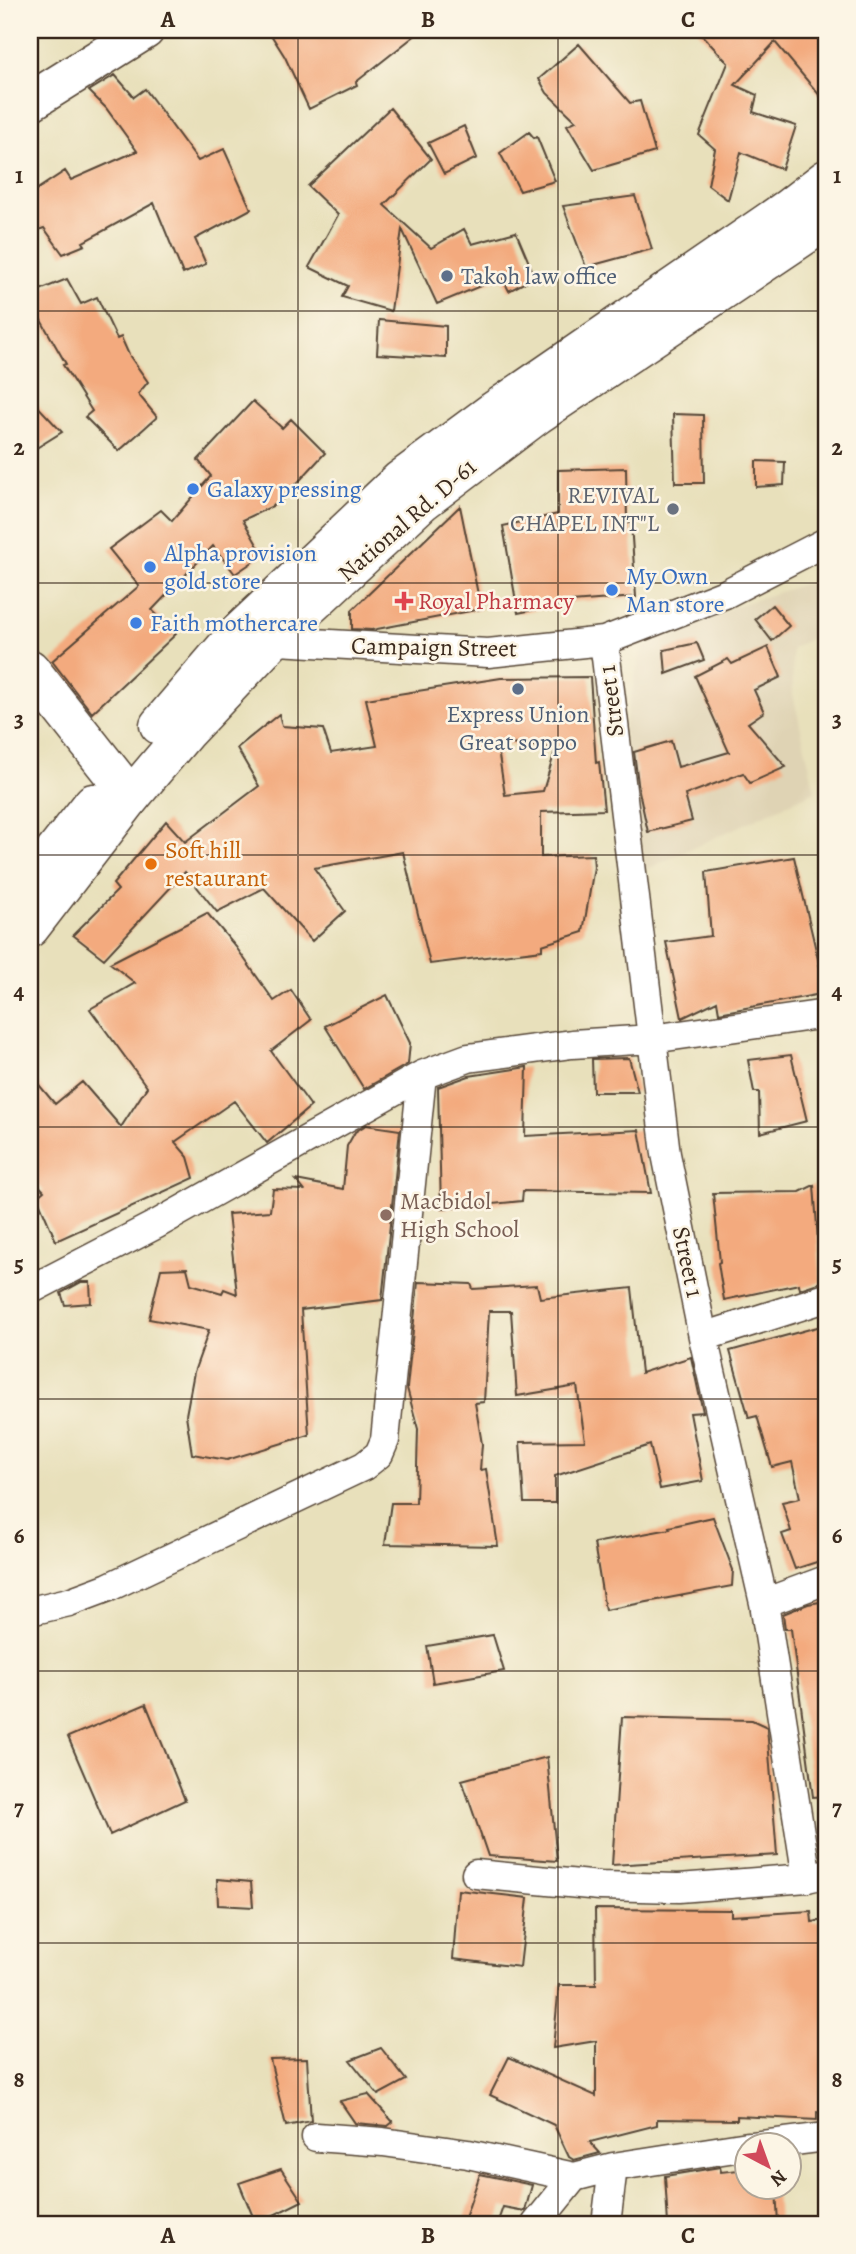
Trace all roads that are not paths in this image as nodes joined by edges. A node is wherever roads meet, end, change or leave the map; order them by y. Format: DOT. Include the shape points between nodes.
graph roads {
  1 [pos="145,30"];
  2 [pos="30,102"];
  3 [pos="826,179"];
  4 [pos="826,221"];
  5 [pos="826,542"];
  6 [pos="254,638"];
  7 [pos="604,641"];
  8 [pos="30,670"];
  9 [pos="123,786"];
  10 [pos="30,883"];
  11 [pos="30,928"];
  12 [pos="826,1014"];
  13 [pos="652,1039"];
  14 [pos="422,1075"];
  15 [pos="30,1290"];
  16 [pos="826,1298"];
  17 [pos="704,1337"];
  18 [pos="826,1580"];
  19 [pos="764,1603"];
  20 [pos="30,1611"];
  21 [pos="476,1874"];
  22 [pos="817,1876"];
  23 [pos="316,2137"];
  24 [pos="826,2137"];
  25 [pos="804,2140"];
  26 [pos="734,2148"];
  27 [pos="613,2167"];
  28 [pos="574,2177"];
  29 [pos="536,2224"];
  30 [pos="606,2224"];
  1 -- 2 [label="main road"];
  3 -- 6 [label="main road, National Rd. D-61" via="400,480"];
  4 -- 6 [label="main road, National Rd. D-61" via="537,415"];
  5 -- 7 [label="street, Campaign Street" via="725,594"];
  6 -- 7 [label="street, Campaign Street" via="488,653"];
  6 -- 9 [label="main road, National Rd. D-61"];
  7 -- 13 [label="street, Street 1"];
  8 -- 9 [label="main road"];
  9 -- 10 [label="main road, National Rd. D-61"];
  9 -- 11 [label="main road, National Rd. D-61"];
  12 -- 13 [label="street"];
  13 -- 14 [label="street" via="468,1058"];
  13 -- 17 [label="street, Street 1" via="666,1154"];
  14 -- 15 [label="street"];
  14 -- 20 [label="street" via="385,1440 379,1454 364,1466 109,1587"];
  16 -- 17 [label="street"];
  17 -- 19 [label="street, Street 1"];
  18 -- 19 [label="street"];
  19 -- 22 [label="street, Street 1"];
  21 -- 22 [label="street" via="680,1888"];
  23 -- 28 [label="street" via="468,2154"];
  24 -- 25 [label="street"];
  26 -- 27 [label="street"];
  27 -- 28 [label="street"];
  27 -- 30 [label="street"];
  28 -- 29 [label="street"];
}
